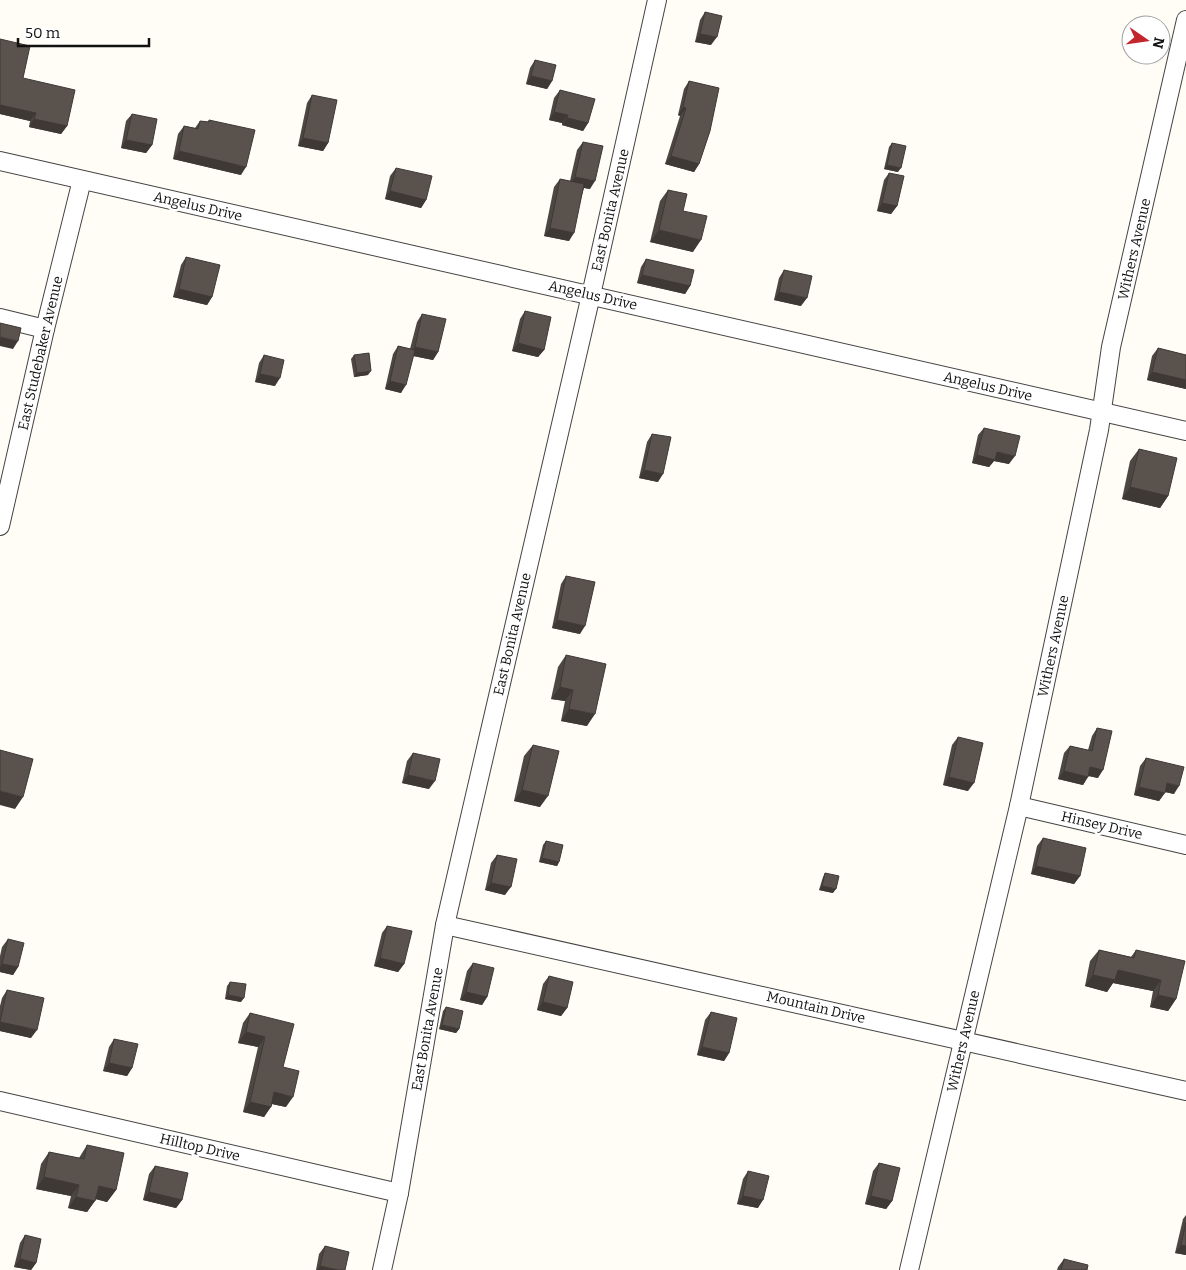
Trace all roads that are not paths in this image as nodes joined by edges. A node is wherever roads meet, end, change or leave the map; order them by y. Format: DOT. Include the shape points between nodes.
graph roads {
  1 [pos="657,0"];
  2 [pos="1186,20"];
  3 [pos="0,161"];
  4 [pos="82,180"];
  5 [pos="591,295"];
  6 [pos="0,318"];
  7 [pos="45,330"];
  8 [pos="1102,412"];
  9 [pos="1186,431"];
  10 [pos="0,526"];
  11 [pos="1019,806"];
  12 [pos="1186,845"];
  13 [pos="445,924"];
  14 [pos="963,1040"];
  15 [pos="1186,1091"];
  16 [pos="0,1101"];
  17 [pos="399,1194"];
  18 [pos="382,1270"];
  19 [pos="909,1270"];
  1 -- 5 [label="street, East Bonita Avenue"];
  2 -- 8 [label="street, Withers Avenue" via="1112,347"];
  3 -- 4 [label="street, Angelus Drive"];
  4 -- 5 [label="street, Angelus Drive"];
  4 -- 7 [label="street, East Studebaker Avenue"];
  5 -- 8 [label="street, Angelus Drive"];
  5 -- 13 [label="street, East Bonita Avenue"];
  6 -- 7 [label="street"];
  7 -- 10 [label="street, East Studebaker Avenue"];
  8 -- 9 [label="street, Angelus Drive"];
  8 -- 11 [label="street, Withers Avenue"];
  11 -- 12 [label="street, Hinsey Drive"];
  11 -- 14 [label="street, Withers Avenue"];
  13 -- 14 [label="street, Mountain Drive"];
  13 -- 17 [label="street, East Bonita Avenue"];
  14 -- 15 [label="street, Mountain Drive"];
  14 -- 19 [label="street, Withers Avenue"];
  16 -- 17 [label="street, Hilltop Drive"];
  17 -- 18 [label="street, East Bonita Avenue"];
}
